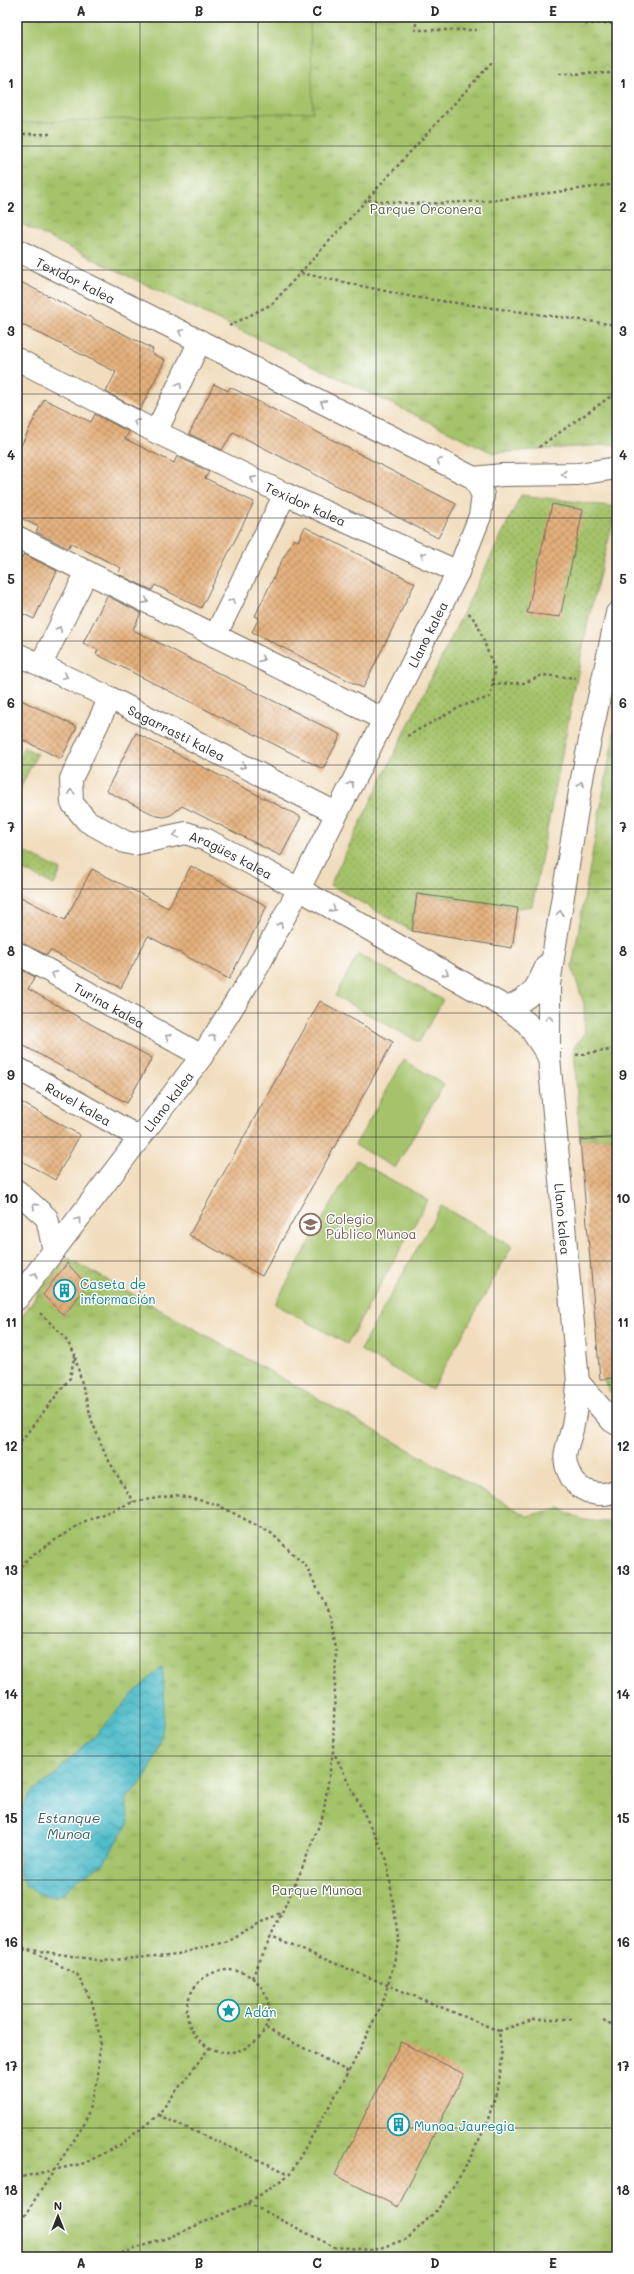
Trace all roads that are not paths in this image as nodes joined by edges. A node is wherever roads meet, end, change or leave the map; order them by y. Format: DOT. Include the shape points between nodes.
graph roads {
  1 [pos="17,250"];
  2 [pos="200,341"];
  3 [pos="17,359"];
  4 [pos="156,432"];
  5 [pos="617,468"];
  6 [pos="589,472"];
  7 [pos="474,478"];
  8 [pos="617,483"];
  9 [pos="284,494"];
  10 [pos="17,537"];
  11 [pos="87,572"];
  12 [pos="458,572"];
  13 [pos="617,613"];
  14 [pos="216,636"];
  15 [pos="17,654"];
  16 [pos="41,664"];
  17 [pos="110,698"];
  18 [pos="384,719"];
  19 [pos="336,813"];
  20 [pos="300,889"];
  21 [pos="554,951"];
  22 [pos="17,953"];
  23 [pos="507,1008"];
  24 [pos="202,1056"];
  25 [pos="549,1057"];
  26 [pos="17,1068"];
  27 [pos="140,1138"];
  28 [pos="17,1191"];
  29 [pos="54,1251"];
  30 [pos="19,1297"];
  31 [pos="578,1382"];
  32 [pos="617,1424"];
  33 [pos="617,1490"];
  2 -- 1 [label="street, Texidor kalea, one-way"];
  4 -- 2 [label="street, one-way"];
  7 -- 2 [label="street, Texidor kalea, one-way"];
  4 -- 3 [label="street, Texidor kalea, one-way"];
  9 -- 4 [label="street, Texidor kalea, one-way"];
  5 -- 6 [label="street"];
  6 -- 7 [label="street, one-way"];
  6 -- 8 [label="street"];
  7 -- 12 [label="street, Llano kalea" via="483,495 480,516"];
  12 -- 9 [label="street, Texidor kalea, one-way"];
  14 -- 9 [label="street, one-way"];
  10 -- 11 [label="street"];
  11 -- 14 [label="street, one-way"];
  16 -- 11 [label="street, one-way"];
  12 -- 18 [label="street, Llano kalea"];
  21 -- 13 [label="street, Llano kalea, one-way" via="583,773"];
  14 -- 18 [label="street, one-way"];
  15 -- 16 [label="street, Sagarrasti kalea"];
  16 -- 17 [label="street, Sagarrasti kalea, one-way"];
  17 -- 19 [label="street, Sagarrasti kalea, one-way"];
  20 -- 17 [label="street, Aragües kalea, one-way" via="196,835 186,833 134,844 125,842 87,821 78,812 72,803 71,779"];
  19 -- 18 [label="street, Llano kalea, one-way"];
  19 -- 20 [label="street, Llano kalea"];
  20 -- 23 [label="street, Llano kalea, one-way"];
  24 -- 20 [label="street, Llano kalea, one-way" via="257,968"];
  21 -- 23 [label="street, Llano kalea" via="536,990 523,1001"];
  25 -- 21 [label="street, Llano kalea, one-way" via="549,985"];
  24 -- 22 [label="street, Turina kalea, one-way"];
  23 -- 25 [label="street, Llano kalea" via="527,1023"];
  24 -- 27 [label="street, Llano kalea"];
  25 -- 31 [label="street, Llano kalea"];
  26 -- 27 [label="street, Ravel kalea"];
  29 -- 27 [label="street, Llano kalea, one-way"];
  29 -- 28 [label="street, one-way" via="47,1218"];
  30 -- 29 [label="street, Llano kalea, one-way"];
  31 -- 32 [label="street"];
  31 -- 33 [label="street, Llano kalea" via="574,1423 564,1456 566,1469 574,1482 584,1490 606,1494"];
}
